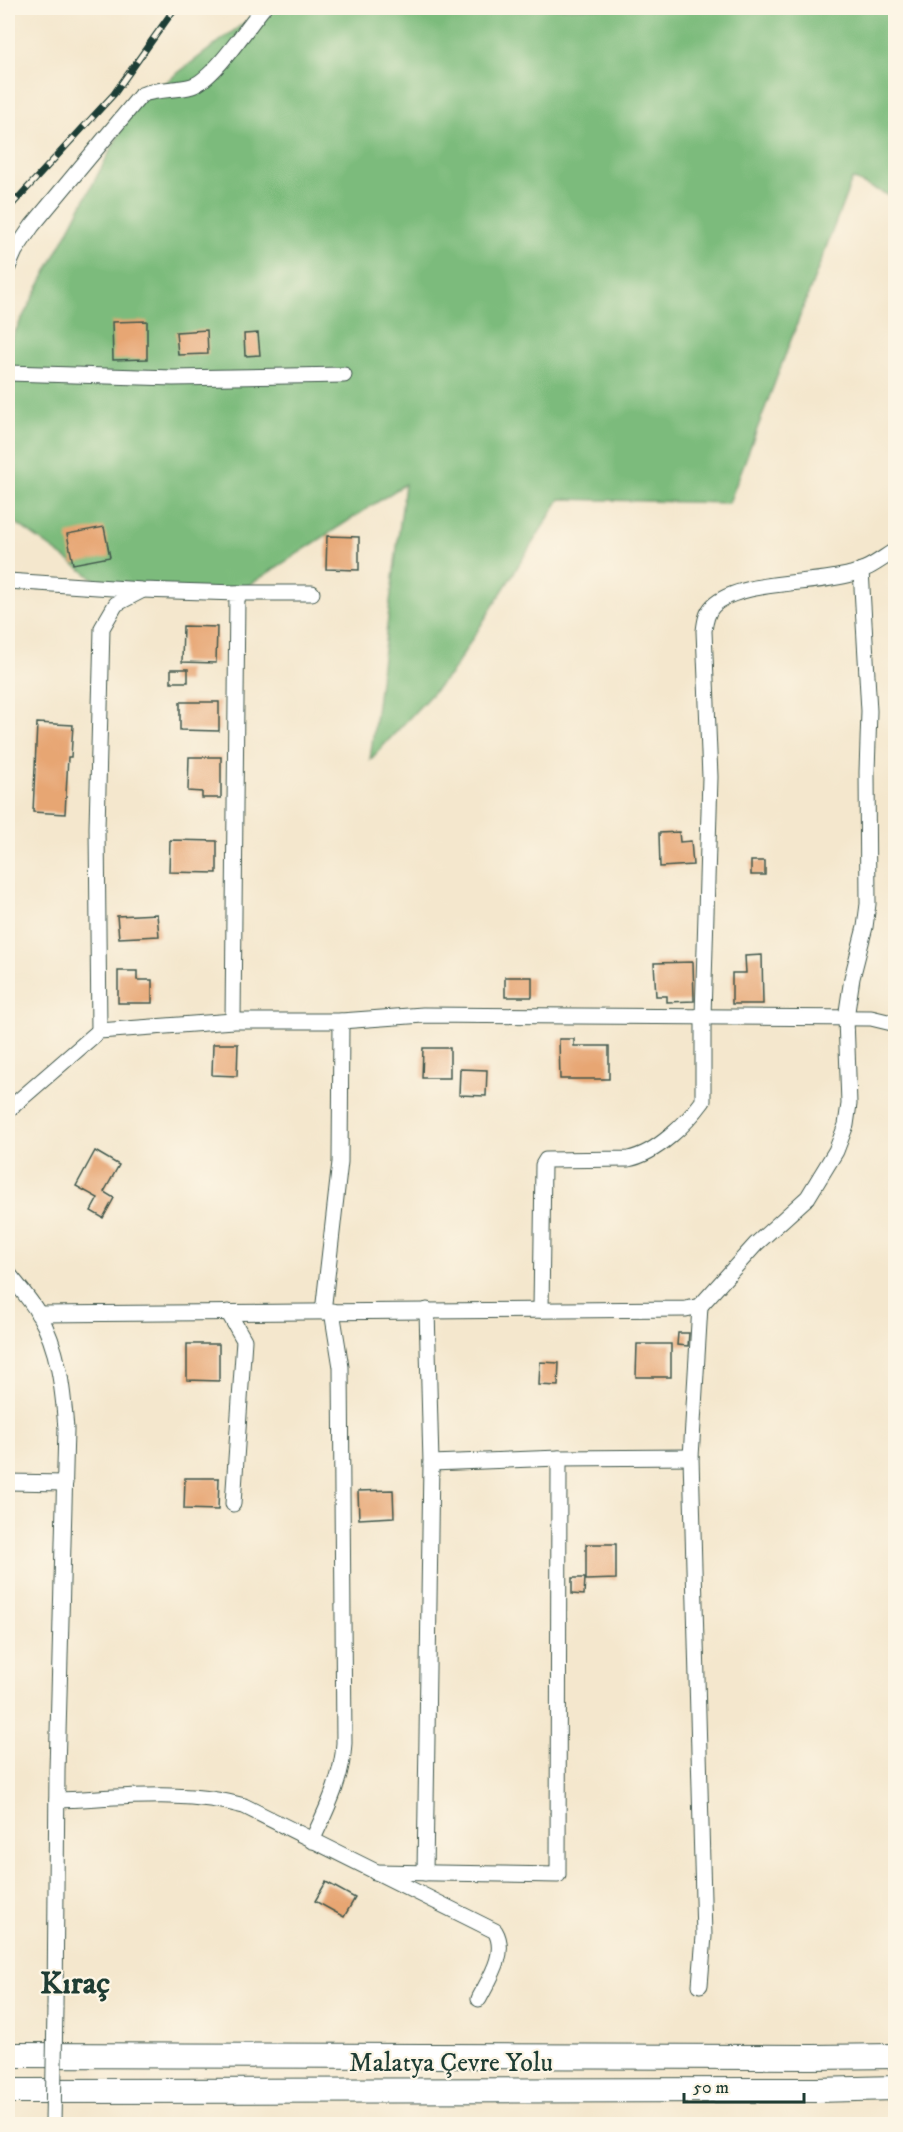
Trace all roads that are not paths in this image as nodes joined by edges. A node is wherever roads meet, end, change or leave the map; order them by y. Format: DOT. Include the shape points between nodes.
graph roads {
  1 [pos="263,8"];
  2 [pos="8,267"];
  3 [pos="8,373"];
  4 [pos="344,375"];
  5 [pos="896,550"];
  6 [pos="861,570"];
  7 [pos="8,581"];
  8 [pos="142,590"];
  9 [pos="237,593"];
  10 [pos="312,593"];
  11 [pos="703,1016"];
  12 [pos="846,1018"];
  13 [pos="233,1021"];
  14 [pos="341,1021"];
  15 [pos="896,1024"];
  16 [pos="99,1031"];
  17 [pos="8,1110"];
  18 [pos="8,1273"];
  19 [pos="700,1306"];
  20 [pos="427,1310"];
  21 [pos="541,1310"];
  22 [pos="228,1312"];
  23 [pos="328,1312"];
  24 [pos="38,1314"];
  25 [pos="691,1457"];
  26 [pos="559,1458"];
  27 [pos="431,1463"];
  28 [pos="8,1482"];
  29 [pos="65,1483"];
  30 [pos="233,1504"];
  31 [pos="57,1800"];
  32 [pos="312,1841"];
  33 [pos="375,1872"];
  34 [pos="425,1873"];
  35 [pos="700,1985"];
  36 [pos="479,1999"];
  37 [pos="8,2055"];
  38 [pos="896,2056"];
  39 [pos="896,2088"];
  40 [pos="8,2091"];
  41 [pos="53,2124"];
  1 -- 2 [label="street" via="206,79 192,86 141,95 32,226"];
  3 -- 4 [label="street" via="173,378"];
  5 -- 6 [label="street"];
  6 -- 11 [label="street" via="834,578 747,590 713,606 706,618 710,777"];
  6 -- 12 [label="street" via="869,711 868,904"];
  7 -- 8 [label="street"];
  8 -- 9 [label="street"];
  8 -- 16 [label="street" via="116,604 102,628 97,828"];
  9 -- 10 [label="street"];
  9 -- 13 [label="street"];
  11 -- 12 [label="street"];
  11 -- 14 [label="street" via="423,1015"];
  11 -- 21 [label="street" via="703,1101 657,1148 628,1159 546,1160 543,1165"];
  12 -- 15 [label="street"];
  12 -- 19 [label="street" via="849,1104 836,1151 808,1197 756,1244"];
  13 -- 14 [label="street"];
  13 -- 16 [label="street"];
  14 -- 23 [label="street" via="340,1162"];
  16 -- 17 [label="street"];
  18 -- 24 [label="street"];
  19 -- 21 [label="street"];
  19 -- 25 [label="street"];
  20 -- 21 [label="street"];
  20 -- 23 [label="street"];
  20 -- 27 [label="street"];
  22 -- 23 [label="street"];
  22 -- 24 [label="street"];
  22 -- 30 [label="street" via="244,1340"];
  23 -- 32 [label="street" via="341,1367 344,1743 338,1782"];
  24 -- 29 [label="street" via="63,1389"];
  25 -- 26 [label="street"];
  25 -- 35 [label="street" via="704,1936"];
  26 -- 27 [label="street"];
  26 -- 34 [label="street" via="558,1875"];
  27 -- 34 [label="street"];
  28 -- 29 [label="street"];
  29 -- 31 [label="street"];
  31 -- 32 [label="street" via="221,1800 244,1806"];
  31 -- 41 [label="street, bridge"];
  32 -- 33 [label="street"];
  33 -- 34 [label="street"];
  33 -- 36 [label="street" via="495,1931 500,1939 500,1952"];
  37 -- 38 [label="highway, Malatya Çevre Yolu"];
  39 -- 40 [label="highway, Malatya Çevre Yolu"];
}
